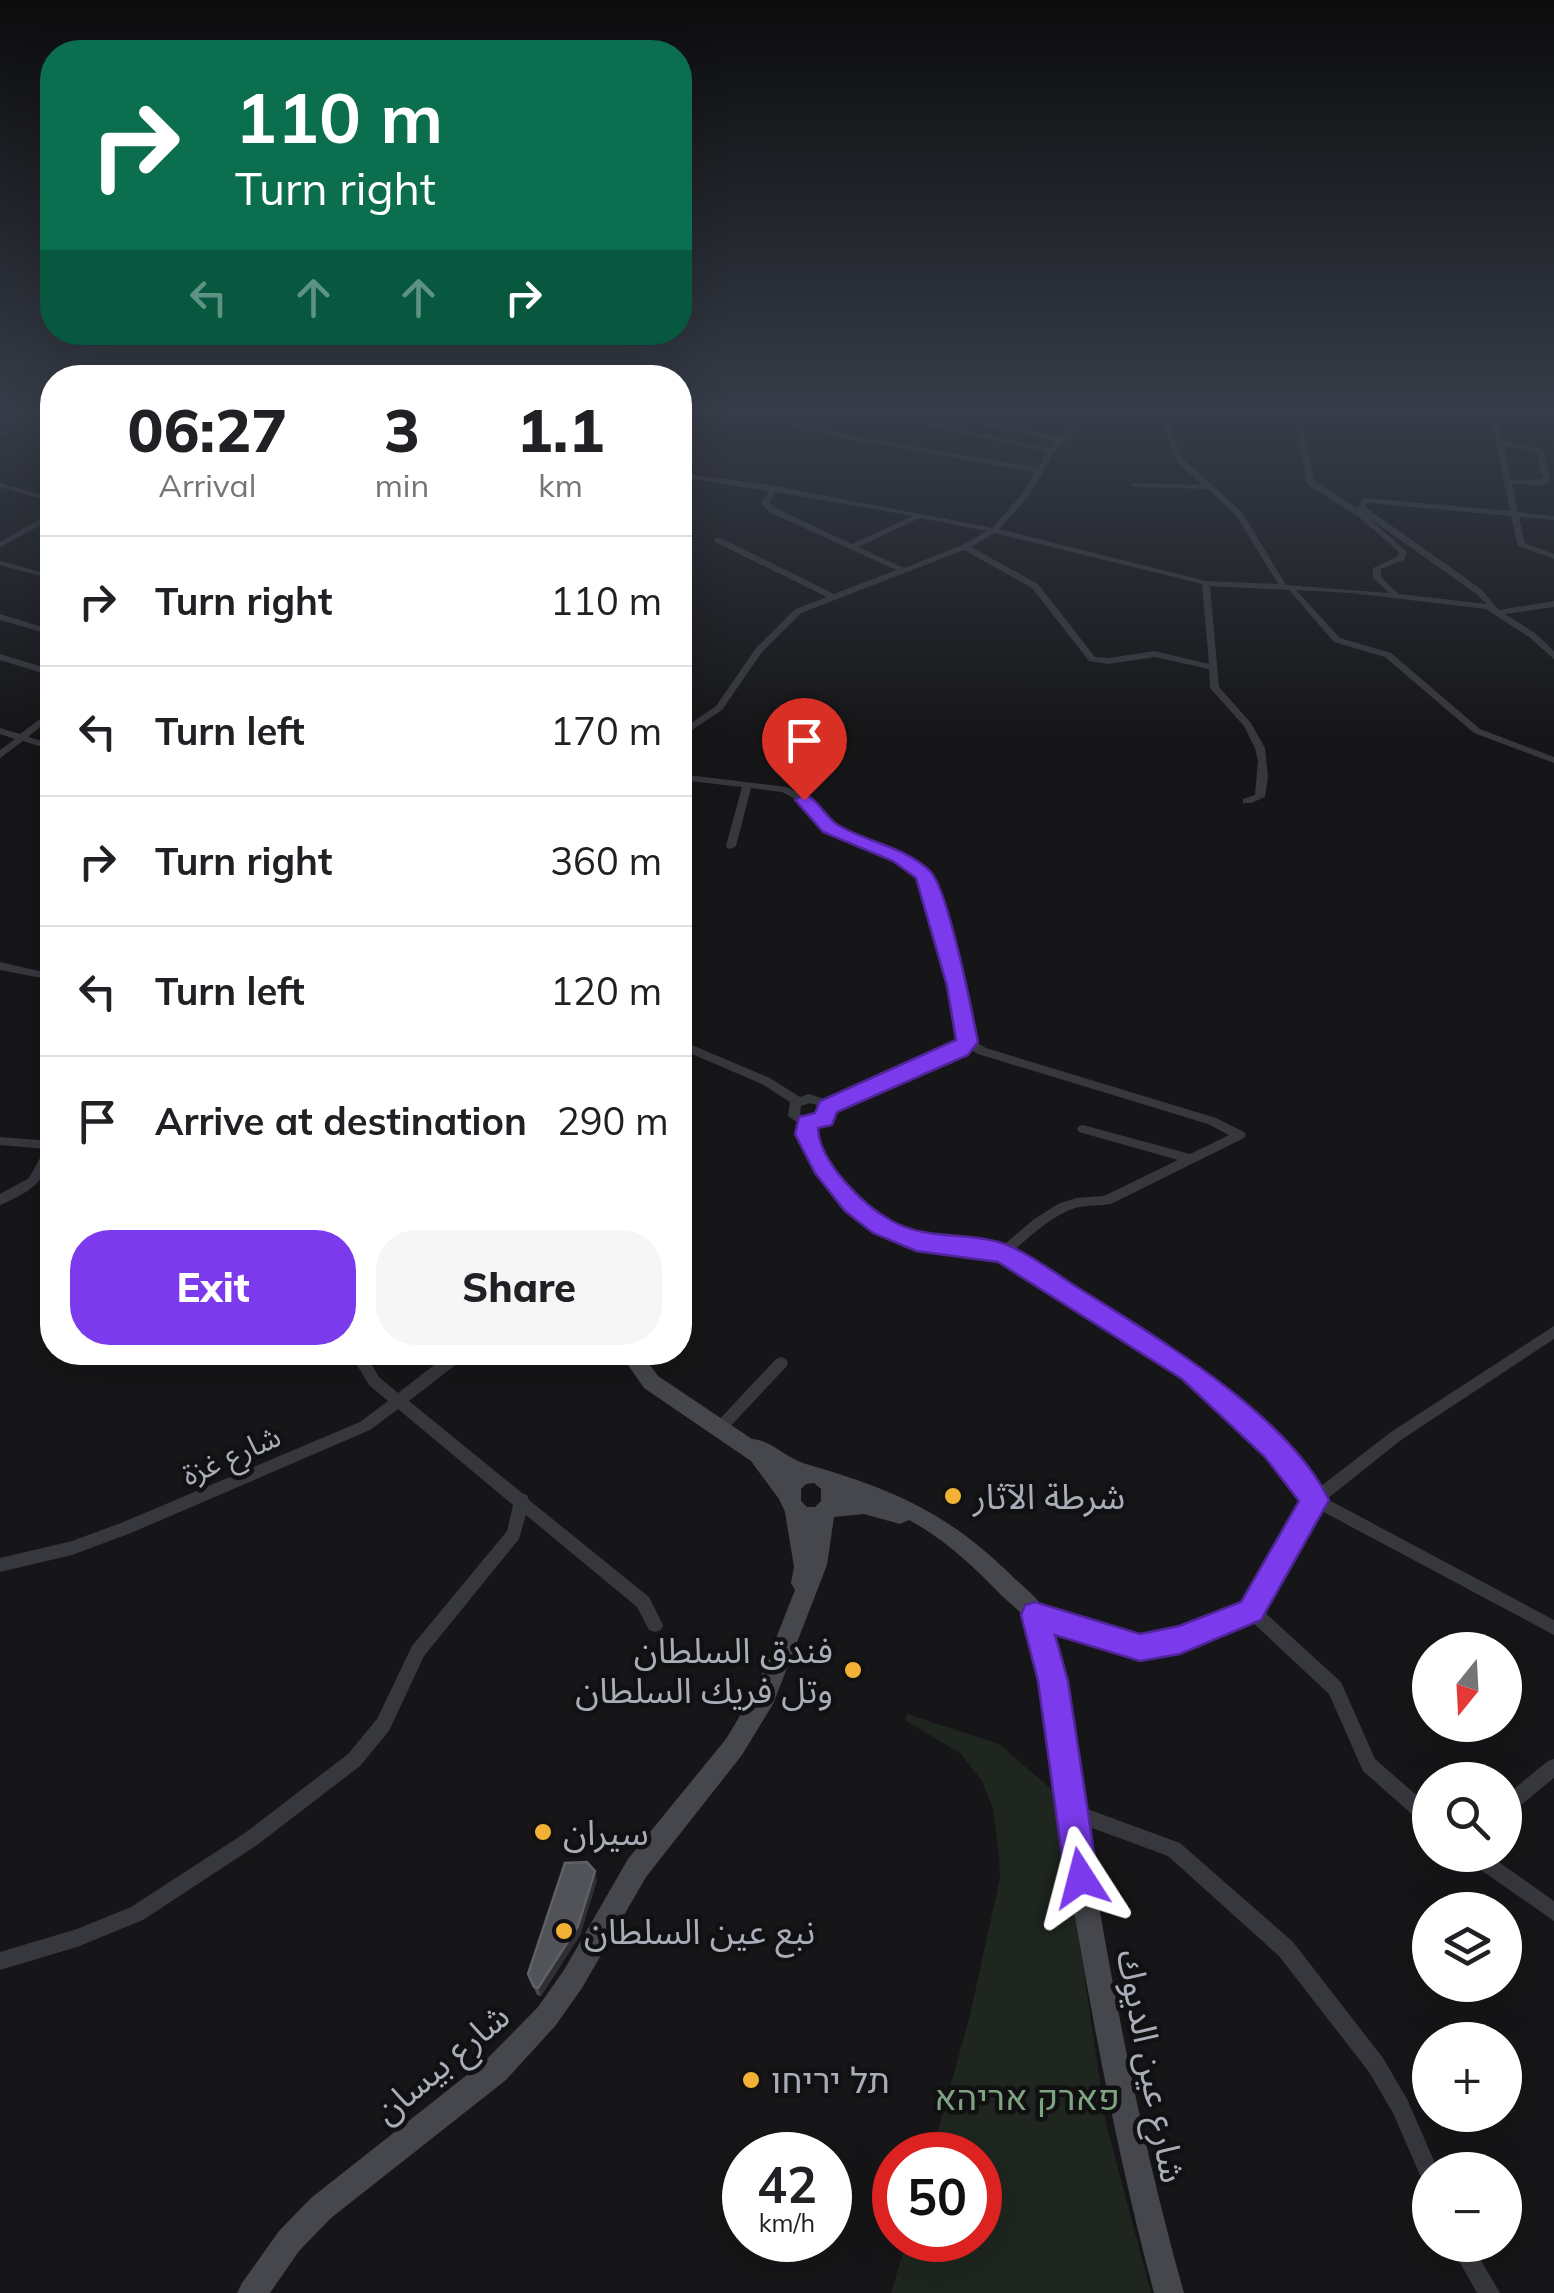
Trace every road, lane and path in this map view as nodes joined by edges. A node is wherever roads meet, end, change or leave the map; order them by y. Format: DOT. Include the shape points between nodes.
graph roads {
  1 [pos="794,520"];
  2 [pos="911,520"];
  3 [pos="933,520"];
  4 [pos="1003,520"];
  5 [pos="1243,520"];
  6 [pos="1367,520"];
  7 [pos="1378,520"];
  8 [pos="1516,520"];
  9 [pos="40,523"];
  10 [pos="992,532"];
  11 [pos="718,540"];
  12 [pos="0,545"];
  13 [pos="850,546"];
  14 [pos="965,547"];
  15 [pos="1554,557"];
  16 [pos="0,563"];
  17 [pos="904,571"];
  18 [pos="40,574"];
  19 [pos="1206,583"];
  20 [pos="1277,585"];
  21 [pos="1292,590"];
  22 [pos="1335,590"];
  23 [pos="1397,596"];
  24 [pos="836,598"];
  25 [pos="1554,604"];
  26 [pos="1499,610"];
  27 [pos="0,617"];
  28 [pos="40,629"];
  29 [pos="1554,636"];
  30 [pos="1536,638"];
  31 [pos="1554,656"];
  32 [pos="0,657"];
  33 [pos="1214,668"];
  34 [pos="40,669"];
  35 [pos="40,725"];
  36 [pos="692,727"];
  37 [pos="0,730"];
  38 [pos="25,739"];
  39 [pos="40,743"];
  40 [pos="0,756"];
  41 [pos="1554,760"];
  42 [pos="692,778"];
  43 [pos="747,784"];
  44 [pos="1247,801"];
  45 [pos="731,846"];
  46 [pos="0,966"];
  47 [pos="40,974"];
  48 [pos="967,1042"];
  49 [pos="692,1049"];
  50 [pos="798,1101"];
  51 [pos="828,1107"];
  52 [pos="807,1123"];
  53 [pos="1083,1130"];
  54 [pos="0,1141"];
  55 [pos="40,1145"];
  56 [pos="1190,1160"];
  57 [pos="40,1169"];
  58 [pos="0,1200"];
  59 [pos="1003,1253"];
  60 [pos="1554,1332"];
  61 [pos="781,1363"];
  62 [pos="364,1365"];
  63 [pos="444,1365"];
  64 [pos="640,1365"];
  65 [pos="396,1399"];
  66 [pos="720,1428"];
  67 [pos="818,1478"];
  68 [pos="522,1500"];
  69 [pos="1315,1500"];
  70 [pos="791,1501"];
  71 [pos="827,1510"];
  72 [pos="973,1550"];
  73 [pos="0,1565"];
  74 [pos="798,1606"];
  75 [pos="1251,1611"];
  76 [pos="1035,1615"];
  77 [pos="655,1625"];
  78 [pos="1554,1628"];
  79 [pos="1554,1766"];
  80 [pos="1522,1793"];
  81 [pos="1412,1803"];
  82 [pos="1070,1812"];
  83 [pos="1498,1872"];
  84 [pos="1554,1912"];
  85 [pos="0,1962"];
  86 [pos="1420,2152"];
  87 [pos="1470,2262"];
  88 [pos="252,2293"];
  89 [pos="1169,2293"];
  90 [pos="1488,2293"];
  1 -- 13 [label="street"];
  2 -- 13 [label="street"];
  3 -- 10 [label="street"];
  4 -- 10 [label="street"];
  5 -- 20 [label="street"];
  6 -- 23 [label="street" via="1403,552 1377,568 1377,578"];
  7 -- 26 [label="street"];
  8 -- 15 [label="street" via="1520,544"];
  9 -- 12 [label="street"];
  10 -- 14 [label="street"];
  10 -- 19 [label="street"];
  11 -- 24 [label="street"];
  13 -- 17 [label="street"];
  14 -- 17 [label="street"];
  14 -- 33 [label="street" via="1035,586 1092,659 1155,654"];
  16 -- 18 [label="street"];
  17 -- 24 [label="street"];
  19 -- 20 [label="street"];
  19 -- 33 [label="street"];
  20 -- 21 [label="street"];
  20 -- 22 [label="street"];
  21 -- 22 [label="street"];
  21 -- 41 [label="street" via="1337,640 1382,652 1477,731"];
  22 -- 23 [label="street"];
  23 -- 26 [label="street"];
  24 -- 36 [label="street" via="781,624 719,708"];
  25 -- 26 [label="street"];
  26 -- 30 [label="street"];
  27 -- 28 [label="street"];
  29 -- 30 [label="street"];
  30 -- 31 [label="street"];
  32 -- 34 [label="street"];
  33 -- 44 [label="street" via="1215,688 1235,706 1265,754 1260,797"];
  35 -- 38 [label="street"];
  37 -- 38 [label="street"];
  38 -- 39 [label="street"];
  38 -- 40 [label="street"];
  42 -- 43 [label="street"];
  43 -- 45 [label="street"];
  43 -- 48 [label="street" via="792,792 830,828 887,851 925,876 958,986"];
  46 -- 47 [label="street"];
  48 -- 51 [label="street"];
  48 -- 56 [label="street" via="1212,1120 1240,1135"];
  49 -- 50 [label="street"];
  50 -- 51 [label="street" via="815,1098"];
  50 -- 52 [label="street" via="794,1116"];
  51 -- 52 [label="street" via="824,1119"];
  52 -- 59 [label="street" via="823,1167 882,1227 916,1242"];
  53 -- 56 [label="street"];
  54 -- 55 [label="street"];
  56 -- 59 [label="street" via="1106,1201 1087,1199 1055,1210"];
  57 -- 58 [label="street" via="34,1181"];
  59 -- 69 [label="street" via="1192,1372 1275,1449"];
  60 -- 69 [label="street" via="1396,1436"];
  61 -- 66 [label="street"];
  62 -- 65 [label="street"];
  63 -- 65 [label="street, شارع غزة"];
  64 -- 66 [label="main road" via="652,1382"];
  65 -- 68 [label="street"];
  65 -- 73 [label="street, شارع غزة" via="365,1426 198,1500 72,1548"];
  66 -- 67 [label="main road"];
  66 -- 70 [label="main road" via="758,1455"];
  67 -- 70 [label="main road" via="793,1481"];
  67 -- 71 [label="main road" via="834,1494"];
  67 -- 72 [label="main road" via="904,1504"];
  68 -- 77 [label="street" via="643,1602"];
  68 -- 85 [label="street" via="514,1534 418,1652 383,1725 354,1760 137,1914"];
  69 -- 75 [label="street"];
  69 -- 78 [label="street"];
  70 -- 71 [label="main road" via="808,1515"];
  70 -- 74 [label="main road, شارع بيسان" via="806,1566"];
  71 -- 72 [label="main road" via="886,1510"];
  71 -- 74 [label="main road, شارع بيسان" via="816,1565"];
  72 -- 76 [label="main road"];
  74 -- 88 [label="main road, شارع بيسان" via="765,1696 734,1747 637,1868 547,2016 496,2070 320,2208"];
  75 -- 76 [label="street" via="1180,1640 1140,1648"];
  75 -- 81 [label="street" via="1335,1688 1368,1765"];
  76 -- 82 [label="main road, شارع عين الديوك" via="1053,1681"];
  79 -- 80 [label="street"];
  82 -- 86 [label="street" via="1174,1849 1286,1949 1376,2065"];
  82 -- 89 [label="main road, شارع عين الديوك" via="1118,2093"];
  83 -- 84 [label="street"];
  87 -- 90 [label="street"];
}
